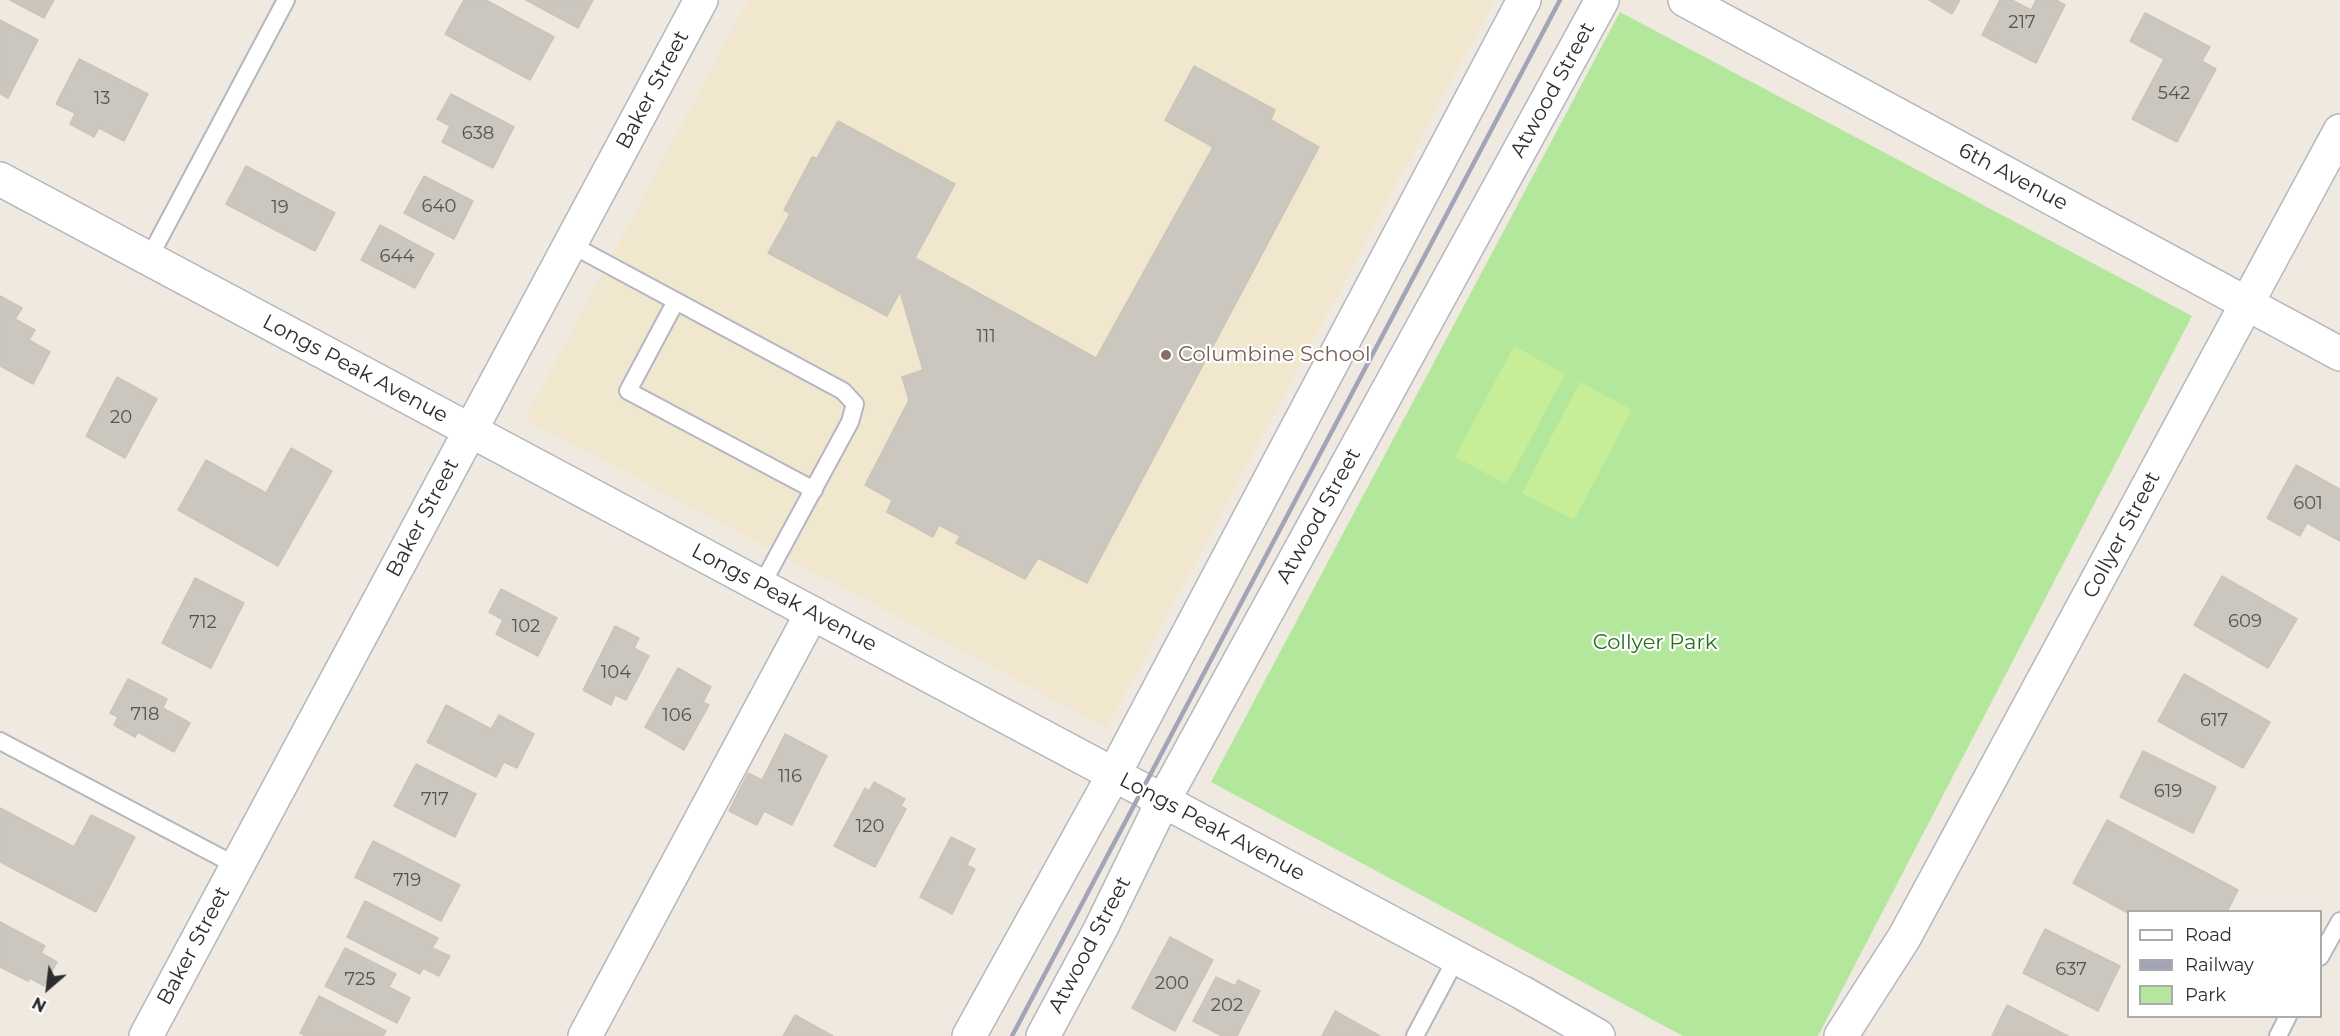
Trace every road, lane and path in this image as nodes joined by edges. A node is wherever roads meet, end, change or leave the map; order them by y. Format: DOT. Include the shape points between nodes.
graph roads {
  1 [pos="286,0"];
  2 [pos="701,0"];
  3 [pos="1524,0"];
  4 [pos="1602,0"];
  5 [pos="1685,0"];
  6 [pos="2340,131"];
  7 [pos="0,179"];
  8 [pos="570,244"];
  9 [pos="149,258"];
  10 [pos="676,302"];
  11 [pos="2247,304"];
  12 [pos="2340,354"];
  13 [pos="471,430"];
  14 [pos="814,490"];
  15 [pos="761,586"];
  16 [pos="812,613"];
  17 [pos="0,741"];
  18 [pos="1114,774"];
  19 [pos="1163,801"];
  20 [pos="237,866"];
  21 [pos="2340,921"];
  22 [pos="1904,938"];
  23 [pos="2322,953"];
  24 [pos="1456,957"];
  25 [pos="1567,1017"];
  26 [pos="2288,1018"];
  27 [pos="146,1036"];
  28 [pos="585,1036"];
  29 [pos="969,1036"];
  30 [pos="1042,1036"];
  31 [pos="1415,1036"];
  32 [pos="1598,1036"];
  33 [pos="1608,1036"];
  34 [pos="1841,1036"];
  35 [pos="1861,1036"];
  36 [pos="2278,1036"];
  1 -- 9 [label="lane"];
  2 -- 8 [label="street, Baker Street"];
  3 -- 18 [label="street"];
  4 -- 19 [label="street, Atwood Street"];
  5 -- 11 [label="street, 6th Avenue"];
  6 -- 11 [label="street, Collyer Street"];
  7 -- 9 [label="street, Longs Peak Avenue"];
  8 -- 10 [label="lane"];
  8 -- 13 [label="street, Baker Street"];
  9 -- 13 [label="street, Longs Peak Avenue"];
  10 -- 14 [label="lane" via="843,392 855,404 850,422"];
  10 -- 14 [label="lane" via="628,391"];
  11 -- 12 [label="street, 6th Avenue"];
  11 -- 22 [label="street, Collyer Street"];
  13 -- 15 [label="street, Longs Peak Avenue"];
  13 -- 20 [label="street, Baker Street"];
  14 -- 15 [label="lane"];
  15 -- 16 [label="street, Longs Peak Avenue"];
  16 -- 18 [label="street, Longs Peak Avenue"];
  16 -- 28 [label="street"];
  17 -- 20 [label="lane"];
  18 -- 19 [label="street, Longs Peak Avenue"];
  18 -- 29 [label="street"];
  19 -- 24 [label="street, Longs Peak Avenue"];
  19 -- 30 [label="street, Atwood Street" via="1100,930"];
  20 -- 27 [label="street, Baker Street"];
  21 -- 23 [label="lane"];
  22 -- 34 [label="street, Collyer Street"];
  22 -- 35 [label="street, Collyer Street"];
  24 -- 25 [label="street, Longs Peak Avenue"];
  24 -- 31 [label="lane"];
  25 -- 32 [label="street, Longs Peak Avenue"];
  25 -- 33 [label="street, Longs Peak Avenue"];
  26 -- 36 [label="lane"];
}
